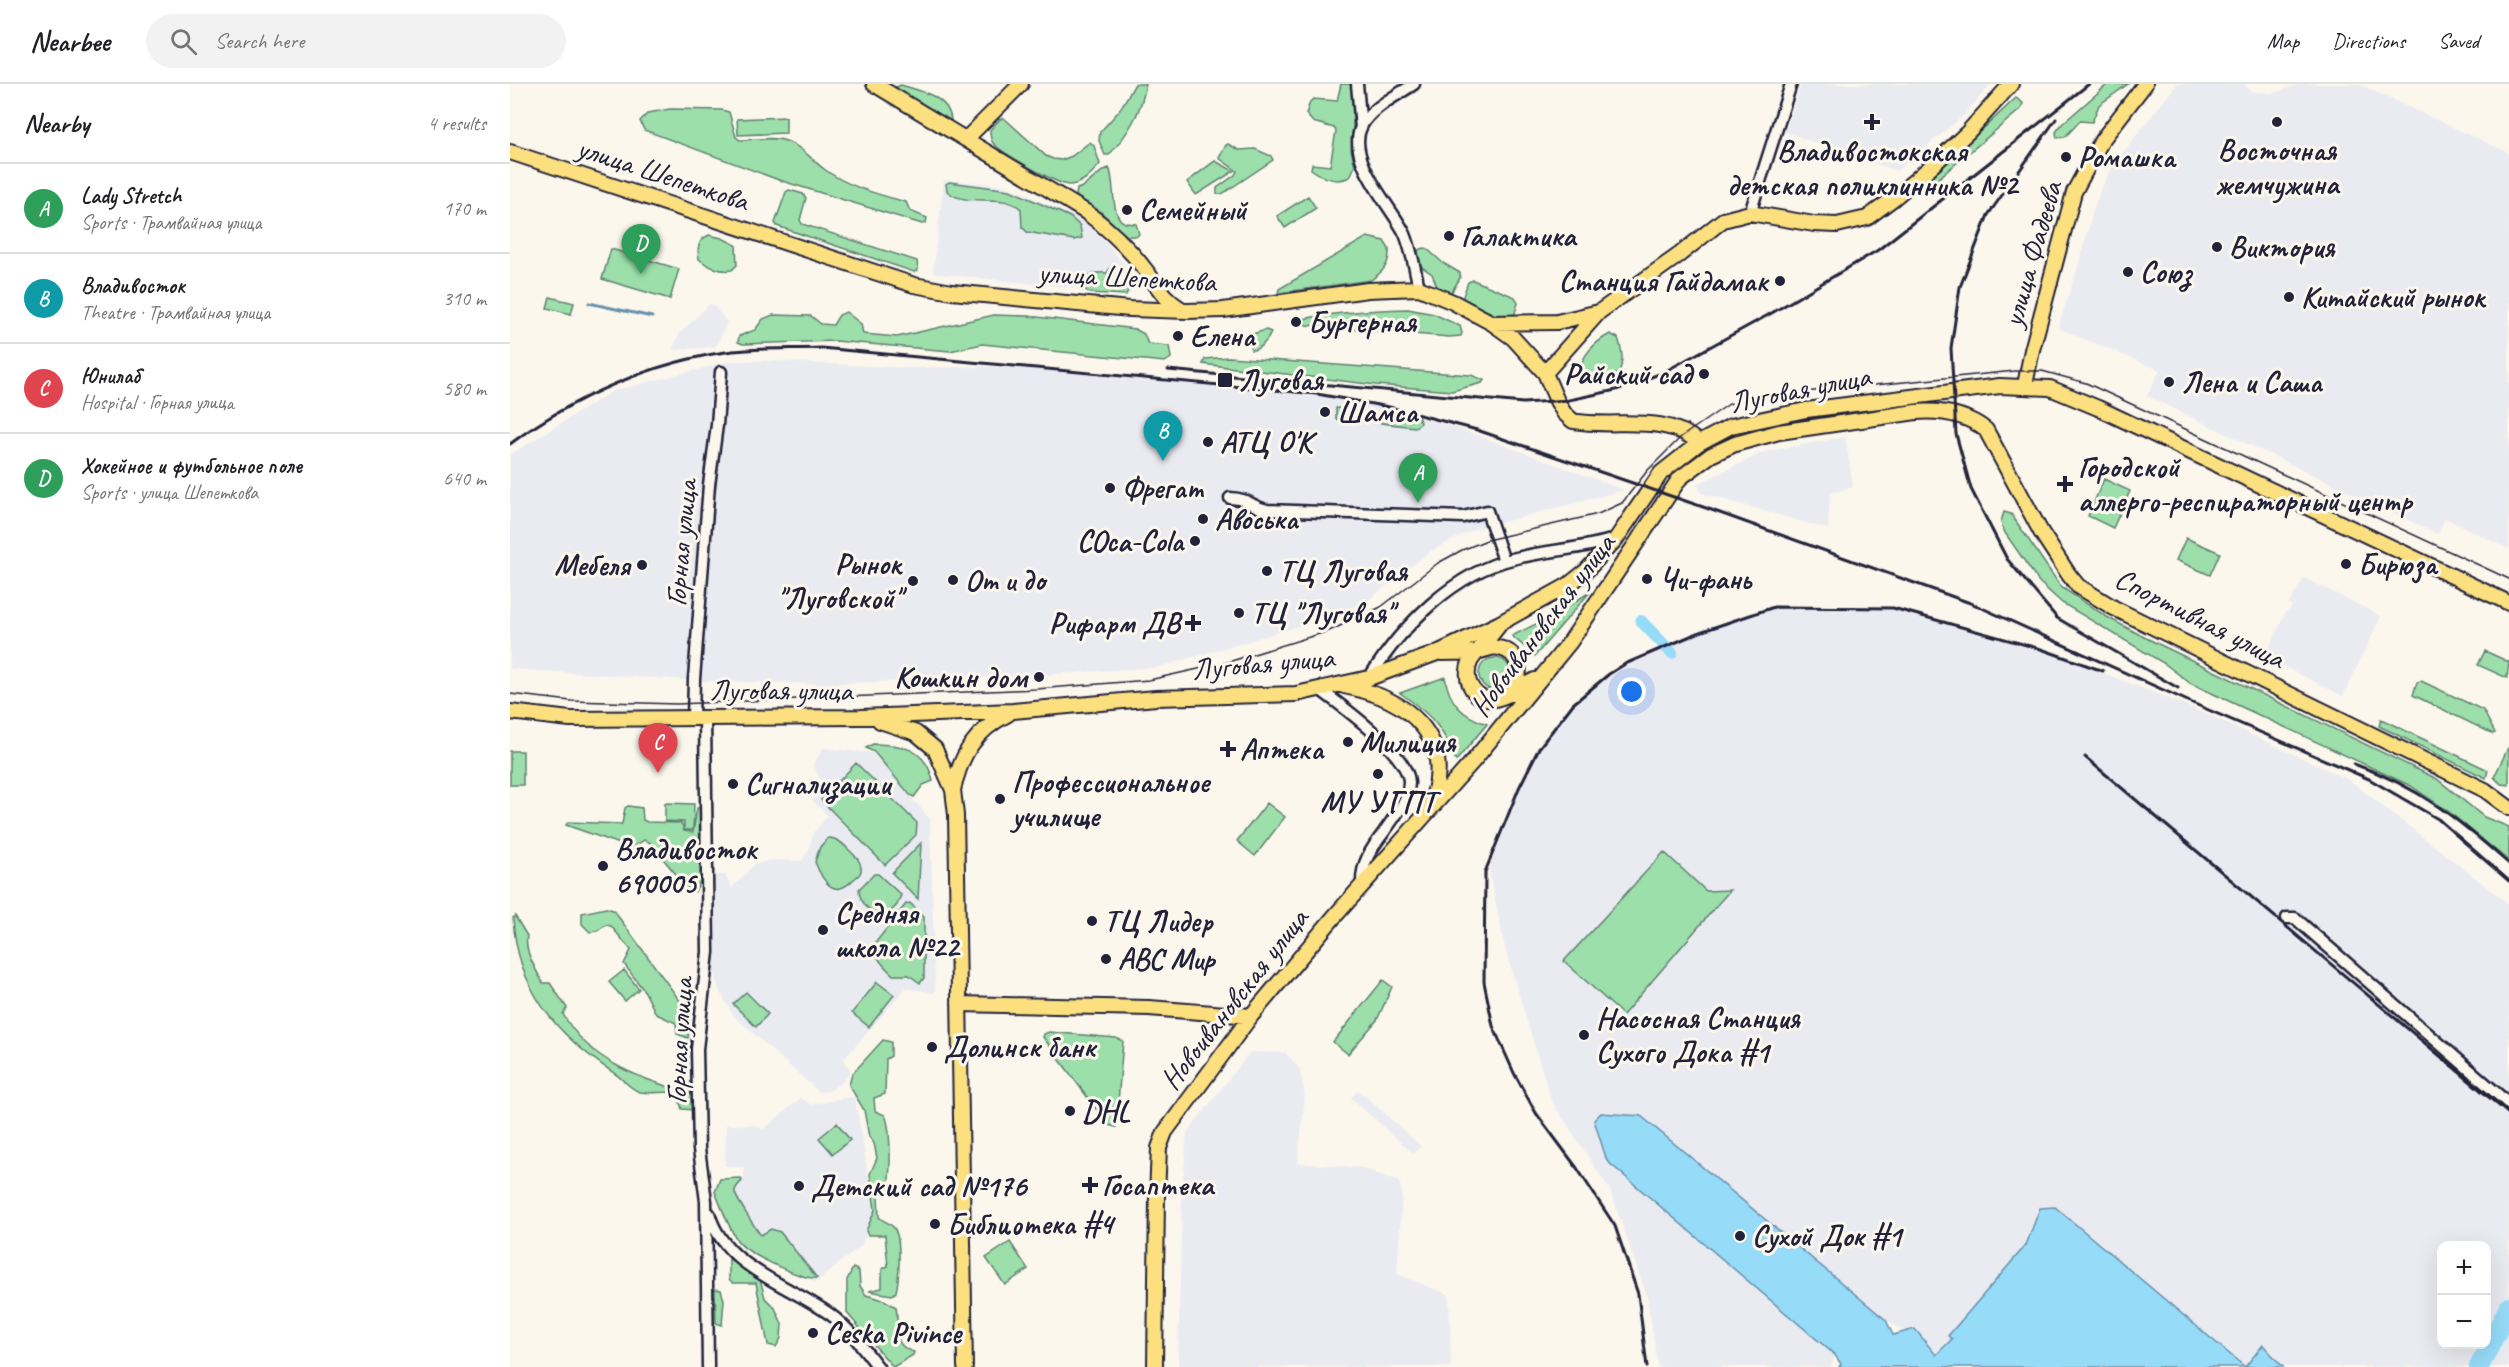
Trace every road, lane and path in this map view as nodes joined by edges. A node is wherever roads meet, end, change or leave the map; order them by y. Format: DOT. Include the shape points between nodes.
graph roads {
  1 [pos="874,84"];
  2 [pos="1021,84"];
  3 [pos="1357,84"];
  4 [pos="1414,84"];
  5 [pos="1791,84"];
  6 [pos="2011,84"];
  7 [pos="2145,84"];
  8 [pos="1361,128"];
  9 [pos="966,139"];
  10 [pos="510,152"];
  11 [pos="1750,213"];
  12 [pos="1148,274"];
  13 [pos="1419,288"];
  14 [pos="1140,309"];
  15 [pos="1183,310"];
  16 [pos="1599,312"];
  17 [pos="1492,323"];
  18 [pos="721,372"];
  19 [pos="1545,373"];
  20 [pos="2025,385"];
  21 [pos="1938,411"];
  22 [pos="1699,443"];
  23 [pos="1230,498"];
  24 [pos="1616,539"];
  25 [pos="1504,561"];
  26 [pos="2509,603"];
  27 [pos="1500,623"];
  28 [pos="1480,652"];
  29 [pos="1437,653"];
  30 [pos="1542,676"];
  31 [pos="1369,678"];
  32 [pos="1337,685"];
  33 [pos="1319,689"];
  34 [pos="1513,692"];
  35 [pos="1013,711"];
  36 [pos="510,712"];
  37 [pos="861,717"];
  38 [pos="699,718"];
  39 [pos="1503,723"];
  40 [pos="953,790"];
  41 [pos="2492,795"];
  42 [pos="2509,797"];
  43 [pos="2509,808"];
  44 [pos="1427,814"];
  45 [pos="1362,885"];
  46 [pos="2287,918"];
  47 [pos="959,1004"];
  48 [pos="1251,1016"];
  49 [pos="2509,1104"];
  50 [pos="706,1201"];
  51 [pos="708,1367"];
  52 [pos="878,1367"];
  53 [pos="965,1367"];
  54 [pos="1155,1367"];
  1 -- 9 [label="main road"];
  2 -- 9 [label="main road"];
  3 -- 8 [label="street"];
  4 -- 8 [label="street" via="1381,107"];
  5 -- 11 [label="street"];
  6 -- 11 [label="main road" via="1953,146 1867,218 1837,225"];
  7 -- 20 [label="main road, улица Фадеева" via="2102,140 2074,192"];
  8 -- 13 [label="street" via="1360,149 1369,178 1404,234"];
  9 -- 12 [label="main road" via="1086,212 1114,235"];
  10 -- 14 [label="main road, улица Шепеткова" via="914,285"];
  11 -- 16 [label="main road" via="1723,220"];
  12 -- 14 [label="main road" via="1152,295"];
  12 -- 15 [label="main road" via="1161,294"];
  13 -- 15 [label="main road, улица Шепеткова" via="1368,290 1223,310"];
  13 -- 17 [label="main road, улица Шепеткова"];
  14 -- 15 [label="main road, улица Шепеткова"];
  16 -- 17 [label="main road" via="1557,322"];
  16 -- 19 [label="main road"];
  17 -- 19 [label="main road, улица Шепеткова" via="1513,338"];
  18 -- 38 [label="street, Горная улица" via="693,685"];
  19 -- 22 [label="main road, улица Шепеткова" via="1557,401 1573,421 1670,426 1688,432"];
  20 -- 22 [label="main road, Луговая улица" via="1966,389 1773,416 1731,426"];
  20 -- 26 [label="main road" via="2050,388 2098,408"];
  21 -- 30 [label="main road, Новоивановская улица" via="1779,432 1711,455 1680,478 1578,631"];
  21 -- 41 [label="main road, Спортивная улица" via="1973,420 1986,430 2041,532 2069,575 2087,592"];
  22 -- 24 [label="main road, Луговая улица" via="1661,473"];
  23 -- 25 [label="street" via="1248,500 1267,510 1463,517 1487,511"];
  24 -- 25 [label="street"];
  24 -- 27 [label="main road, Луговая улица" via="1568,586"];
  25 -- 31 [label="street" via="1481,571 1419,613"];
  27 -- 28 [label="main road"];
  27 -- 29 [label="main road, Луговая улица"];
  28 -- 29 [label="main road"];
  28 -- 34 [label="main road" via="1493,647 1512,654 1519,680"];
  28 -- 34 [label="main road" via="1468,671 1472,688 1491,700"];
  29 -- 31 [label="main road, Луговая улица"];
  30 -- 34 [label="main road"];
  30 -- 39 [label="main road, Новоивановская улица"];
  31 -- 32 [label="main road, Луговая улица"];
  32 -- 33 [label="main road, Луговая улица"];
  32 -- 44 [label="main road" via="1384,697 1409,713 1431,737 1438,776"];
  33 -- 35 [label="main road, Луговая улица"];
  33 -- 45 [label="street" via="1394,753 1407,767 1409,776 1406,799 1363,865"];
  34 -- 39 [label="main road"];
  35 -- 37 [label="main road, Луговая улица"];
  35 -- 40 [label="main road" via="990,723 972,742 958,769"];
  36 -- 38 [label="main road, Луговая улица" via="570,719"];
  37 -- 38 [label="main road, Луговая улица"];
  37 -- 40 [label="main road" via="890,722 916,733 935,749"];
  38 -- 50 [label="street, Горная улица" via="708,952 697,1048 699,1149"];
  39 -- 44 [label="main road, Новоивановская улица"];
  40 -- 47 [label="main road"];
  41 -- 42 [label="main road, Спортивная улица"];
  41 -- 43 [label="main road"];
  44 -- 45 [label="main road, Новоивановская улица"];
  45 -- 48 [label="main road, Новоивановская улица"];
  46 -- 49 [label="street" via="2295,918"];
  47 -- 48 [label="main road" via="1149,1008"];
  47 -- 53 [label="main road"];
  48 -- 54 [label="main road, Новоивановская улица" via="1174,1118 1159,1148"];
  50 -- 51 [label="street, Горная улица"];
  50 -- 52 [label="street" via="723,1244 769,1278 834,1317"];
}
